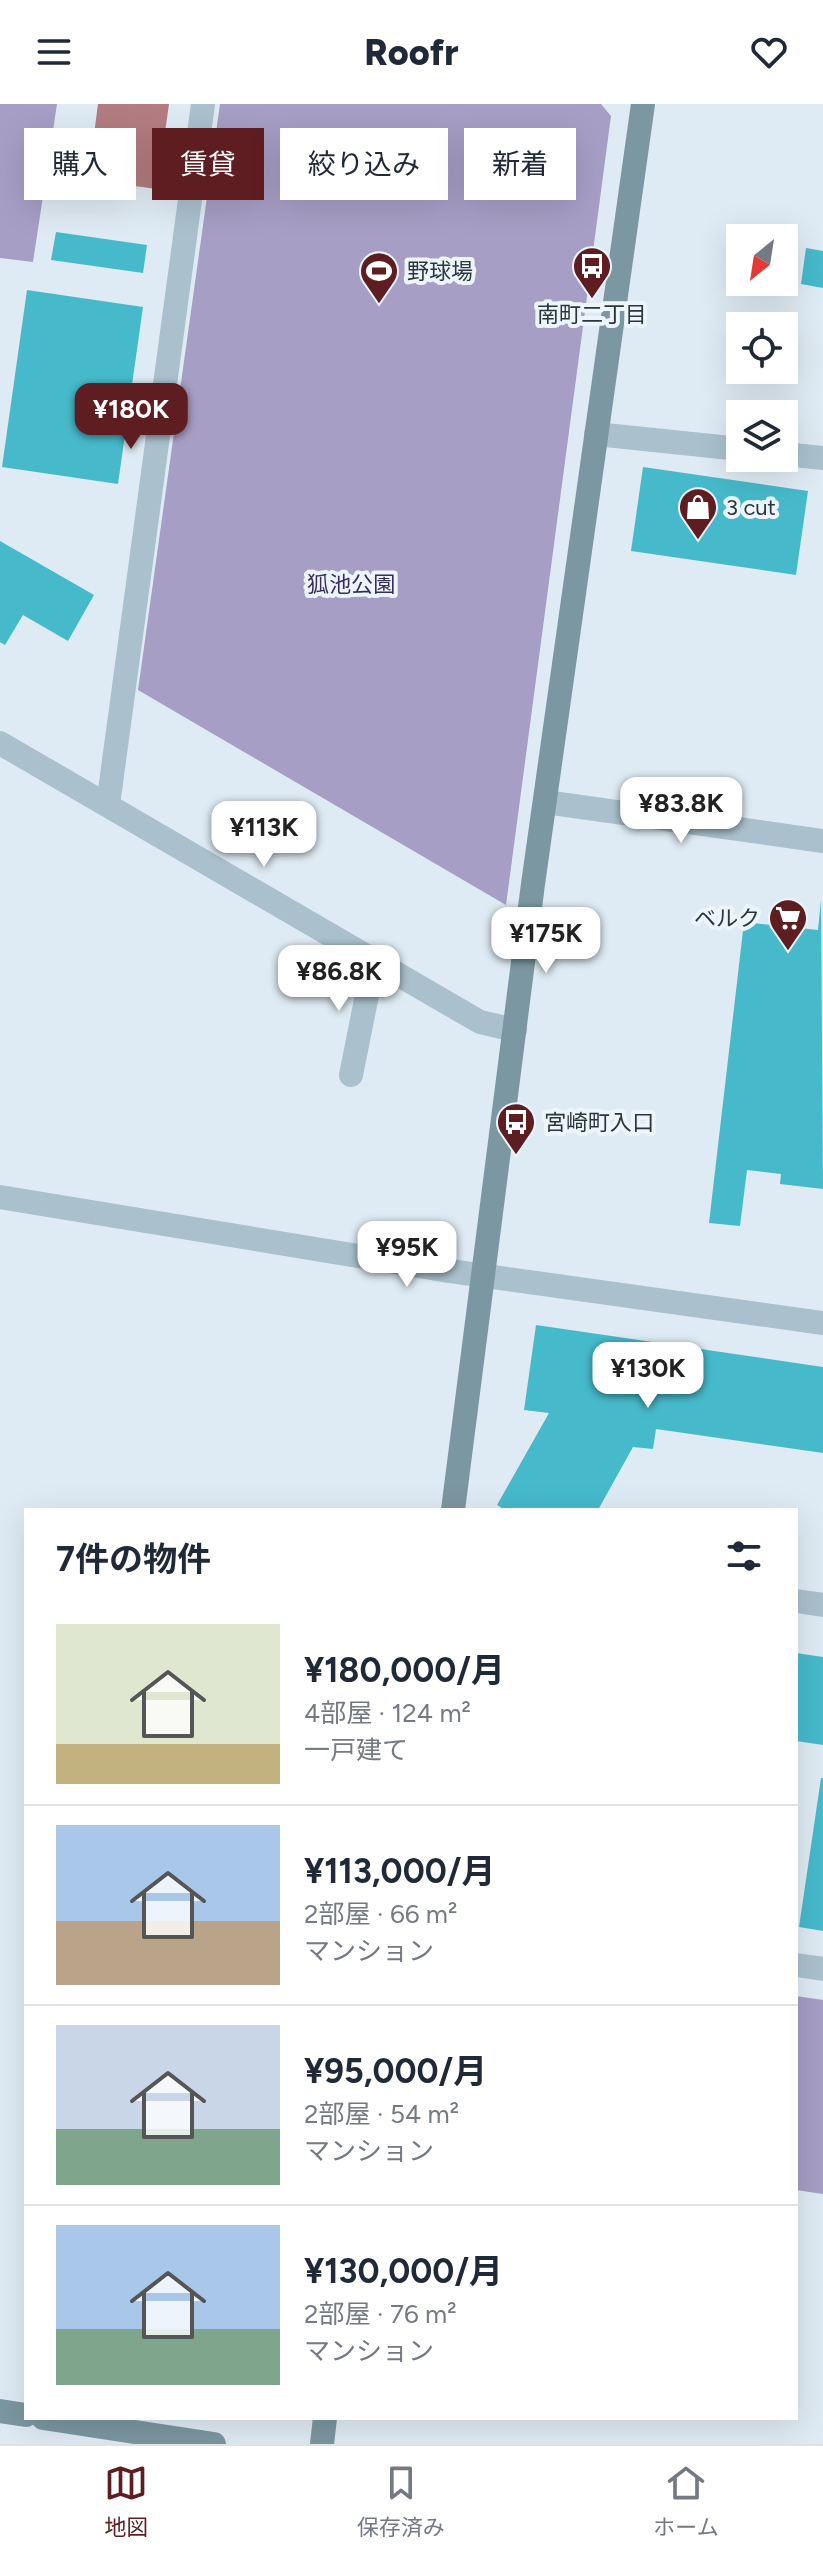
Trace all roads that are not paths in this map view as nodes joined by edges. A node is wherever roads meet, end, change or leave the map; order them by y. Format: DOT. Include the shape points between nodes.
graph roads {
  1 [pos="203,104"];
  2 [pos="643,104"];
  3 [pos="596,434"];
  4 [pos="726,448"];
  5 [pos="798,455"];
  6 [pos="823,458"];
  7 [pos="0,743"];
  8 [pos="545,802"];
  9 [pos="108,805"];
  10 [pos="823,841"];
  11 [pos="374,960"];
  12 [pos="515,1030"];
  13 [pos="351,1075"];
  14 [pos="0,1197"];
  15 [pos="482,1276"];
  16 [pos="823,1323"];
  17 [pos="453,1508"];
  18 [pos="798,1601"];
  19 [pos="823,1605"];
  20 [pos="798,1965"];
  21 [pos="823,1969"];
  22 [pos="0,2411"];
  23 [pos="24,2415"];
  24 [pos="52,2420"];
  25 [pos="325,2420"];
  26 [pos="138,2438"];
  27 [pos="214,2444"];
  28 [pos="322,2444"];
  1 -- 9 [label="street"];
  2 -- 3 [label="street"];
  3 -- 4 [label="street"];
  3 -- 8 [label="street"];
  5 -- 6 [label="street"];
  7 -- 9 [label="street"];
  8 -- 10 [label="street"];
  8 -- 12 [label="street"];
  9 -- 11 [label="street"];
  11 -- 12 [label="street" via="480,1022"];
  11 -- 13 [label="street"];
  12 -- 15 [label="street"];
  14 -- 15 [label="street"];
  15 -- 16 [label="street"];
  15 -- 17 [label="street"];
  18 -- 19 [label="street"];
  20 -- 21 [label="street"];
  22 -- 23 [label="street"];
  24 -- 26 [label="street"];
  25 -- 28 [label="street"];
  26 -- 27 [label="street"];
}
